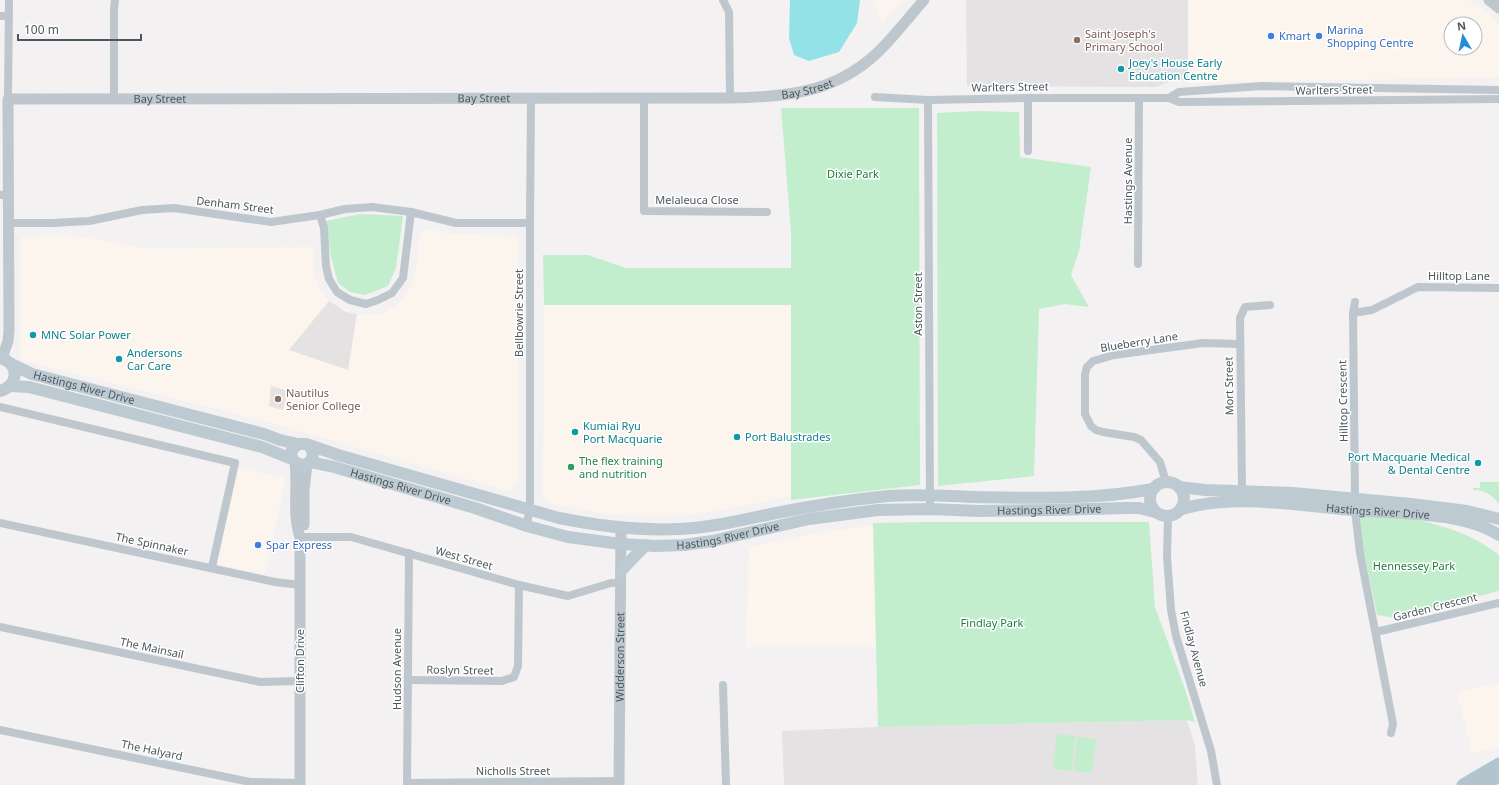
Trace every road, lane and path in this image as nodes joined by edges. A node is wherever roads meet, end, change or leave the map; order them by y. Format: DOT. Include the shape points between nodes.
graph roads {
  1 [pos="9,0"];
  2 [pos="115,0"];
  3 [pos="723,0"];
  4 [pos="924,0"];
  5 [pos="1489,0"];
  6 [pos="1499,8"];
  7 [pos="0,16"];
  8 [pos="9,16"];
  9 [pos="1499,86"];
  10 [pos="1483,90"];
  11 [pos="1499,90"];
  12 [pos="875,97"];
  13 [pos="730,98"];
  14 [pos="1028,98"];
  15 [pos="1169,98"];
  16 [pos="8,99"];
  17 [pos="114,99"];
  18 [pos="531,99"];
  19 [pos="644,99"];
  20 [pos="1139,99"];
  21 [pos="1499,99"];
  22 [pos="928,100"];
  23 [pos="1028,151"];
  24 [pos="4,194"];
  25 [pos="411,212"];
  26 [pos="767,212"];
  27 [pos="320,215"];
  28 [pos="9,223"];
  29 [pos="530,223"];
  30 [pos="1138,264"];
  31 [pos="1499,288"];
  32 [pos="1355,302"];
  33 [pos="1270,305"];
  34 [pos="1353,313"];
  35 [pos="1240,344"];
  36 [pos="4,360"];
  37 [pos="11,386"];
  38 [pos="0,391"];
  39 [pos="0,408"];
  40 [pos="304,445"];
  41 [pos="294,461"];
  42 [pos="309,463"];
  43 [pos="1166,482"];
  44 [pos="1180,487"];
  45 [pos="1153,489"];
  46 [pos="1242,491"];
  47 [pos="930,495"];
  48 [pos="1355,505"];
  49 [pos="930,509"];
  50 [pos="1182,509"];
  51 [pos="530,510"];
  52 [pos="1155,512"];
  53 [pos="1168,517"];
  54 [pos="1499,519"];
  55 [pos="0,523"];
  56 [pos="527,526"];
  57 [pos="621,528"];
  58 [pos="1499,535"];
  59 [pos="300,537"];
  60 [pos="621,544"];
  61 [pos="646,545"];
  62 [pos="409,553"];
  63 [pos="212,568"];
  64 [pos="621,577"];
  65 [pos="300,585"];
  66 [pos="519,585"];
  67 [pos="1499,603"];
  68 [pos="0,627"];
  69 [pos="1376,632"];
  70 [pos="408,680"];
  71 [pos="300,681"];
  72 [pos="723,685"];
  73 [pos="0,730"];
  74 [pos="1391,733"];
  75 [pos="1499,764"];
  76 [pos="1499,776"];
  77 [pos="619,783"];
  78 [pos="300,784"];
  79 [pos="406,784"];
  80 [pos="726,785"];
  81 [pos="1217,785"];
  82 [pos="1463,785"];
  83 [pos="1483,785"];
  1 -- 8 [label="street"];
  2 -- 17 [label="street"];
  3 -- 13 [label="street" via="729,12"];
  4 -- 13 [label="street, Bay Street" via="886,45 846,76 802,93"];
  5 -- 6 [label="street"];
  7 -- 8 [label="street"];
  8 -- 16 [label="street"];
  9 -- 10 [label="street, Warlters Street"];
  10 -- 11 [label="street, Warlters Street"];
  10 -- 15 [label="street, Warlters Street" via="1262,86 1178,92"];
  12 -- 22 [label="street, Warlters Street"];
  13 -- 19 [label="street, Bay Street"];
  14 -- 20 [label="street, Warlters Street"];
  14 -- 22 [label="street, Warlters Street"];
  14 -- 23 [label="street"];
  15 -- 20 [label="street, Warlters Street"];
  15 -- 21 [label="street, Warlters Street" via="1179,102"];
  16 -- 17 [label="street, Bay Street"];
  16 -- 24 [label="street"];
  17 -- 18 [label="street, Bay Street"];
  18 -- 19 [label="street, Bay Street"];
  18 -- 29 [label="street, Bellbowrie Street"];
  19 -- 26 [label="street, Melaleuca Close" via="644,211"];
  20 -- 30 [label="street, Hastings Avenue"];
  22 -- 47 [label="street, Aston Street"];
  24 -- 28 [label="street"];
  25 -- 27 [label="street, Denham Street" via="372,207 345,209"];
  25 -- 27 [label="street" via="403,278 392,293 366,304 350,300 337,292 328,279 324,228"];
  25 -- 29 [label="street, Denham Street" via="456,223"];
  27 -- 28 [label="street, Denham Street" via="271,222 174,208 142,210 89,221"];
  28 -- 36 [label="street" via="9,331"];
  29 -- 51 [label="street, Bellbowrie Street"];
  31 -- 34 [label="street, Hilltop Lane" via="1418,287 1372,310"];
  32 -- 34 [label="street, Hilltop Crescent"];
  33 -- 35 [label="street, Mort Street" via="1245,307 1240,318"];
  34 -- 48 [label="street, Hilltop Crescent"];
  35 -- 43 [label="street, Blueberry Lane" via="1203,343 1114,356 1093,361 1087,367 1085,414 1091,426 1103,432 1141,440 1160,462"];
  35 -- 46 [label="street, Mort Street"];
  36 -- 37 [label="main road" via="15,375"];
  36 -- 40 [label="main road, Hastings River Drive" via="32,374"];
  37 -- 38 [label="main road"];
  37 -- 41 [label="main road, Hastings River Drive" via="29,387 262,447"];
  39 -- 63 [label="street" via="235,463"];
  40 -- 41 [label="main road" via="292,450"];
  40 -- 42 [label="main road" via="314,454"];
  40 -- 51 [label="main road, Hastings River Drive"];
  41 -- 42 [label="main road" via="303,465"];
  41 -- 59 [label="street, Clifton Drive" via="297,527"];
  42 -- 56 [label="main road, Hastings River Drive" via="334,467 475,508"];
  42 -- 59 [label="street, Clifton Drive" via="304,490 304,528"];
  43 -- 44 [label="main road"];
  43 -- 45 [label="main road" via="1158,484"];
  44 -- 46 [label="main road, Hastings River Drive"];
  44 -- 50 [label="main road" via="1184,498"];
  45 -- 47 [label="main road, Hastings River Drive" via="1125,494 1013,498"];
  45 -- 52 [label="main road" via="1150,503"];
  46 -- 48 [label="main road, Hastings River Drive" via="1293,493"];
  47 -- 49 [label="street, Aston Street"];
  47 -- 57 [label="main road, Hastings River Drive" via="889,496 824,503 713,526 679,529"];
  48 -- 50 [label="main road, Hastings River Drive" via="1221,502 1203,503"];
  48 -- 54 [label="main road, Hastings River Drive" via="1411,504 1467,511"];
  48 -- 58 [label="main road, Hastings River Drive" via="1446,518 1472,524"];
  48 -- 69 [label="street" via="1360,553"];
  49 -- 52 [label="main road, Hastings River Drive" via="978,511 1139,508"];
  49 -- 61 [label="main road, Hastings River Drive" via="878,510 846,514 809,519 712,541"];
  50 -- 53 [label="main road"];
  51 -- 56 [label="street, Bellbowrie Street"];
  51 -- 57 [label="main road, Hastings River Drive"];
  52 -- 53 [label="main road"];
  53 -- 81 [label="street, Findlay Avenue" via="1167,556 1171,610 1176,636 1212,751"];
  55 -- 63 [label="street, The Spinnaker"];
  56 -- 60 [label="main road, Hastings River Drive" via="568,537"];
  57 -- 60 [label="street, Widderson Street"];
  59 -- 62 [label="street, West Street" via="351,537"];
  59 -- 65 [label="street, Clifton Drive"];
  60 -- 61 [label="main road, Hastings River Drive"];
  60 -- 64 [label="street, Widderson Street"];
  61 -- 64 [label="main road" via="633,558"];
  62 -- 66 [label="street, West Street"];
  62 -- 70 [label="street, Hudson Avenue"];
  63 -- 65 [label="street, The Spinnaker"];
  64 -- 66 [label="street, West Street" via="611,583 568,596"];
  64 -- 77 [label="street, Widderson Street"];
  65 -- 71 [label="street, Clifton Drive"];
  66 -- 70 [label="street, Roslyn Street" via="518,666 514,677 502,681"];
  67 -- 69 [label="street, Garden Crescent"];
  68 -- 71 [label="street, The Mainsail" via="260,682"];
  69 -- 74 [label="street" via="1393,724"];
  70 -- 79 [label="street, Hudson Avenue"];
  71 -- 78 [label="street, Clifton Drive"];
  72 -- 80 [label="street"];
  73 -- 78 [label="street, The Halyard" via="250,782"];
  75 -- 82 [label="main road"];
  76 -- 83 [label="main road"];
  77 -- 79 [label="street, Nicholls Street"];
}
